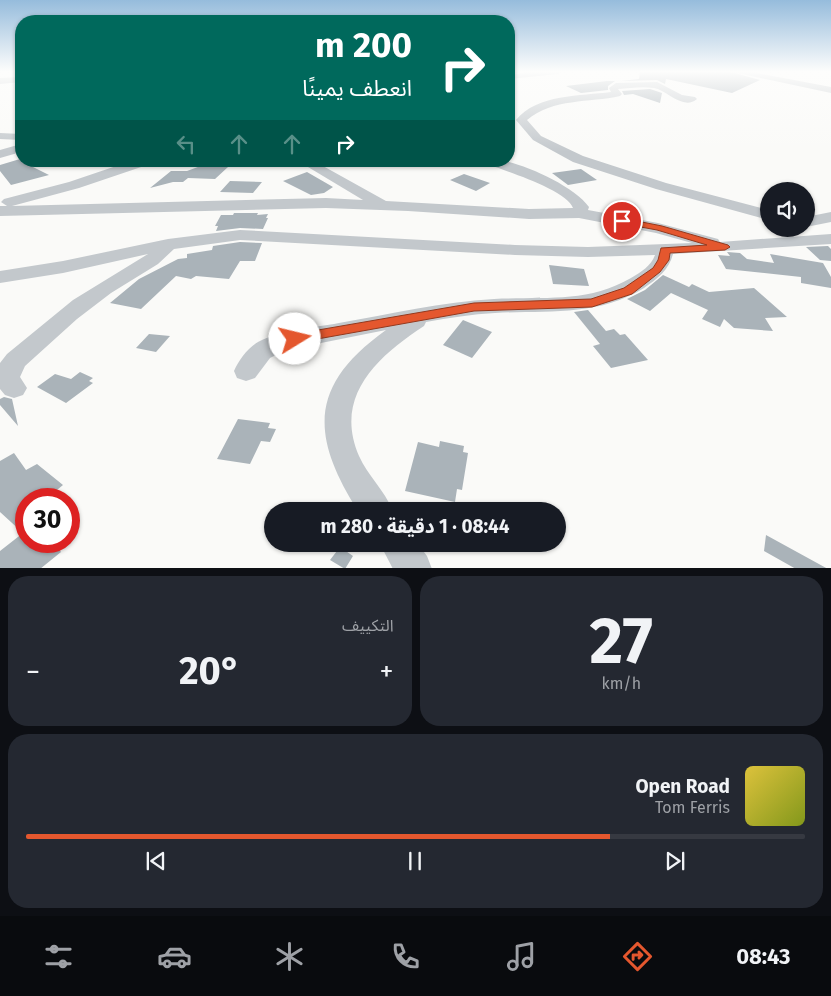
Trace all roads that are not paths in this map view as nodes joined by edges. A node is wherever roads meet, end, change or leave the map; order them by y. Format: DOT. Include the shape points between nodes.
graph roads {
  1 [pos="578,99"];
  2 [pos="515,119"];
  3 [pos="522,121"];
  4 [pos="0,136"];
  5 [pos="15,137"];
  6 [pos="15,150"];
  7 [pos="0,154"];
  8 [pos="126,167"];
  9 [pos="315,167"];
  10 [pos="506,167"];
  11 [pos="0,205"];
  12 [pos="384,205"];
  13 [pos="0,211"];
  14 [pos="579,213"];
  15 [pos="760,213"];
  16 [pos="831,217"];
  17 [pos="815,220"];
  18 [pos="815,229"];
  19 [pos="831,232"];
  20 [pos="783,237"];
  21 [pos="831,239"];
  22 [pos="777,242"];
  23 [pos="168,244"];
  24 [pos="725,247"];
  25 [pos="665,250"];
  26 [pos="0,277"];
  27 [pos="428,314"];
  28 [pos="246,371"];
  29 [pos="14,388"];
  30 [pos="372,502"];
  31 [pos="403,552"];
  32 [pos="414,568"];
  1 -- 3 [label="street" via="544,106 524,116"];
  2 -- 3 [label="street"];
  3 -- 15 [label="street" via="537,138 578,159"];
  4 -- 5 [label="street"];
  6 -- 7 [label="street"];
  8 -- 11 [label="street"];
  9 -- 12 [label="street"];
  10 -- 14 [label="street" via="561,190 580,203"];
  12 -- 13 [label="street" via="269,204"];
  12 -- 14 [label="street" via="529,214"];
  14 -- 24 [label="street" via="658,228"];
  16 -- 17 [label="street"];
  18 -- 19 [label="street"];
  20 -- 22 [label="street"];
  21 -- 22 [label="street"];
  22 -- 24 [label="street"];
  23 -- 25 [label="street" via="240,235 515,250"];
  23 -- 26 [label="street" via="63,268"];
  23 -- 29 [label="street" via="148,263 103,289 72,312 16,360 7,379"];
  24 -- 25 [label="street"];
  25 -- 27 [label="street" via="664,260 657,270 628,291 592,303 474,307"];
  27 -- 28 [label="street" via="270,346 258,353"];
  27 -- 30 [label="street" via="371,354 347,383 337,416 344,456"];
  31 -- 32 [label="street"];
}
